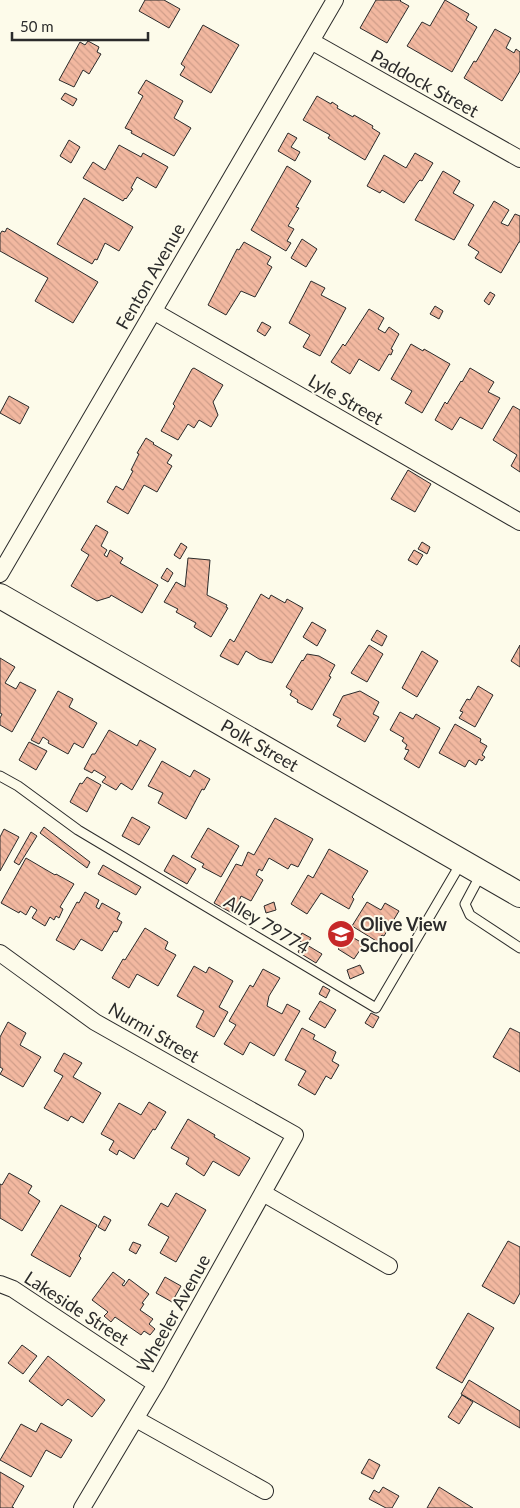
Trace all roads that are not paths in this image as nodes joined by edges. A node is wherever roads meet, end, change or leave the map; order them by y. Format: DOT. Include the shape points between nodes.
graph roads {
  1 [pos="335,0"];
  2 [pos="311,41"];
  3 [pos="520,159"];
  4 [pos="153,311"];
  5 [pos="520,522"];
  6 [pos="0,574"];
  7 [pos="0,596"];
  8 [pos="0,776"];
  9 [pos="472,868"];
  10 [pos="520,895"];
  11 [pos="520,948"];
  12 [pos="0,953"];
  13 [pos="295,1135"];
  14 [pos="263,1193"];
  15 [pos="389,1266"];
  16 [pos="0,1284"];
  17 [pos="156,1384"];
  18 [pos="136,1419"];
  19 [pos="265,1491"];
  20 [pos="82,1508"];
  1 -- 2 [label="street, Fenton Avenue"];
  2 -- 3 [label="street, Paddock Street"];
  2 -- 4 [label="street, Fenton Avenue"];
  4 -- 5 [label="street, Lyle Street"];
  4 -- 6 [label="street, Fenton Avenue"];
  7 -- 9 [label="street, Polk Street"];
  8 -- 9 [label="lane, Alley 79774" via="78,830 376,1008"];
  9 -- 10 [label="street, Polk Street"];
  9 -- 11 [label="lane" via="465,904 467,910"];
  12 -- 13 [label="street, Nurmi Street" via="95,1022"];
  13 -- 14 [label="street, Wheeler Avenue"];
  14 -- 15 [label="street"];
  14 -- 17 [label="street, Wheeler Avenue"];
  16 -- 17 [label="street, Lakeside Street" via="13,1289"];
  17 -- 18 [label="street, Wheeler Avenue"];
  18 -- 19 [label="street"];
  18 -- 20 [label="street, Wheeler Avenue"];
}
